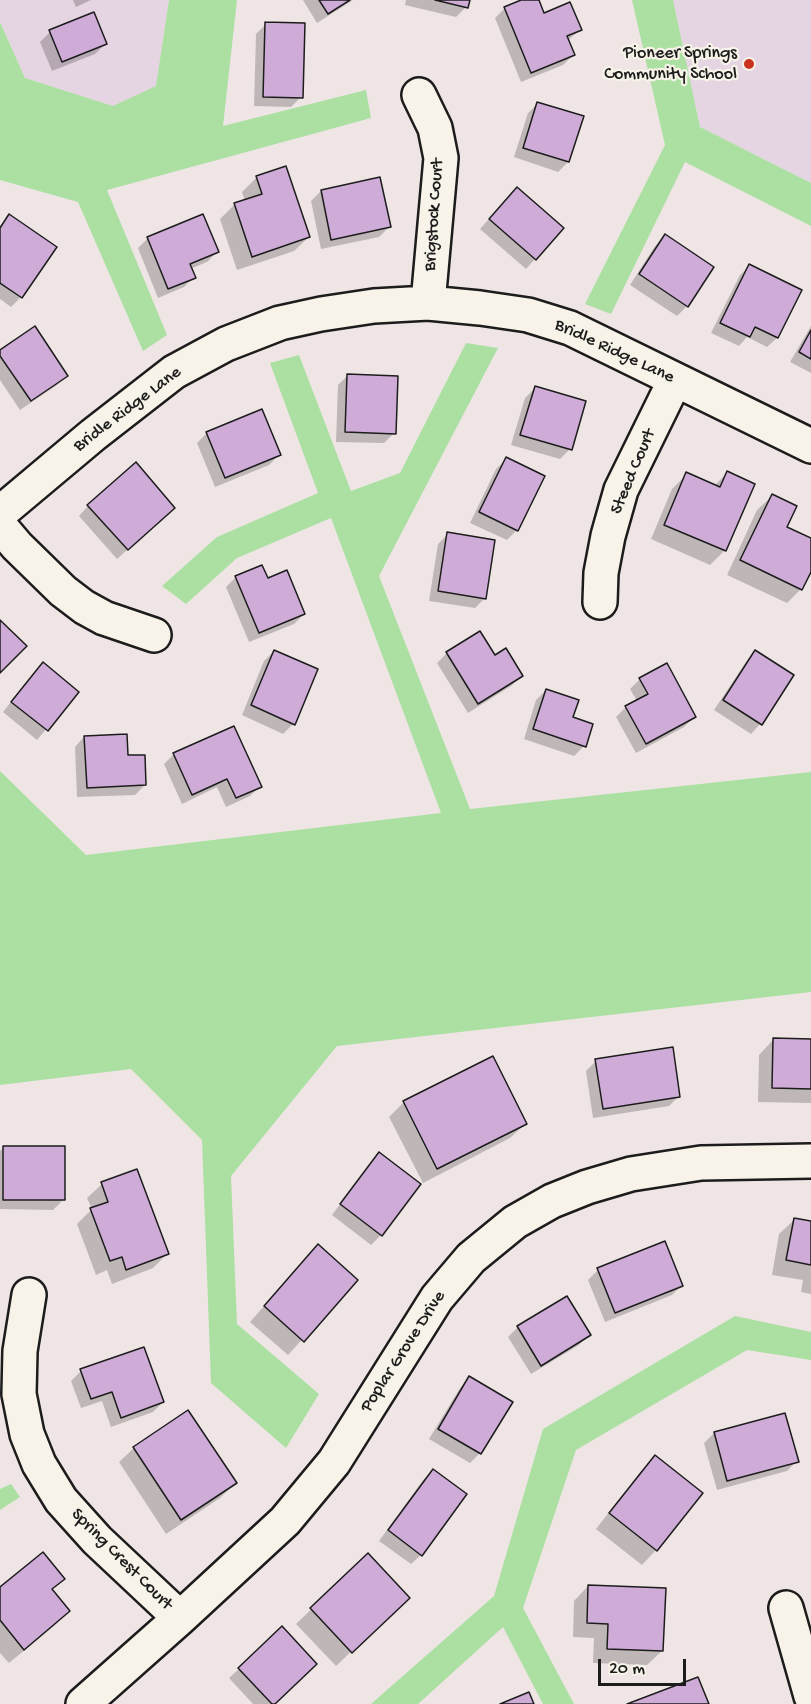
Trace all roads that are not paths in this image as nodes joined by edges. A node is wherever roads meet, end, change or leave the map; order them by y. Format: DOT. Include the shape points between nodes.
graph roads {
  1 [pos="419,95"];
  2 [pos="429,303"];
  3 [pos="675,380"];
  4 [pos="811,446"];
  5 [pos="0,513"];
  6 [pos="0,526"];
  7 [pos="600,602"];
  8 [pos="154,634"];
  9 [pos="811,1161"];
  10 [pos="29,1295"];
  11 [pos="786,1608"];
  12 [pos="180,1618"];
  13 [pos="811,1696"];
  14 [pos="83,1704"];
  1 -- 2 [label="street, Brigstock Court" via="435,128 441,158"];
  2 -- 3 [label="street, Bridle Ridge Lane" via="528,315 570,328"];
  2 -- 5 [label="street, Bridle Ridge Lane" via="321,314 280,323 226,344 174,372"];
  3 -- 4 [label="street, Bridle Ridge Lane"];
  3 -- 7 [label="street, Steed Court" via="621,490 607,545"];
  6 -- 8 [label="street" via="63,591 84,607 104,618"];
  9 -- 12 [label="street, Poplar Grove Drive" via="701,1163 631,1174 552,1201 515,1222 471,1258 437,1298 334,1462 285,1521"];
  10 -- 12 [label="street, Spring Crest Court" via="20,1351 19,1394 27,1434 39,1464 61,1500 97,1540"];
  11 -- 13 [label="street"];
  12 -- 14 [label="street, Poplar Grove Drive"];
}
